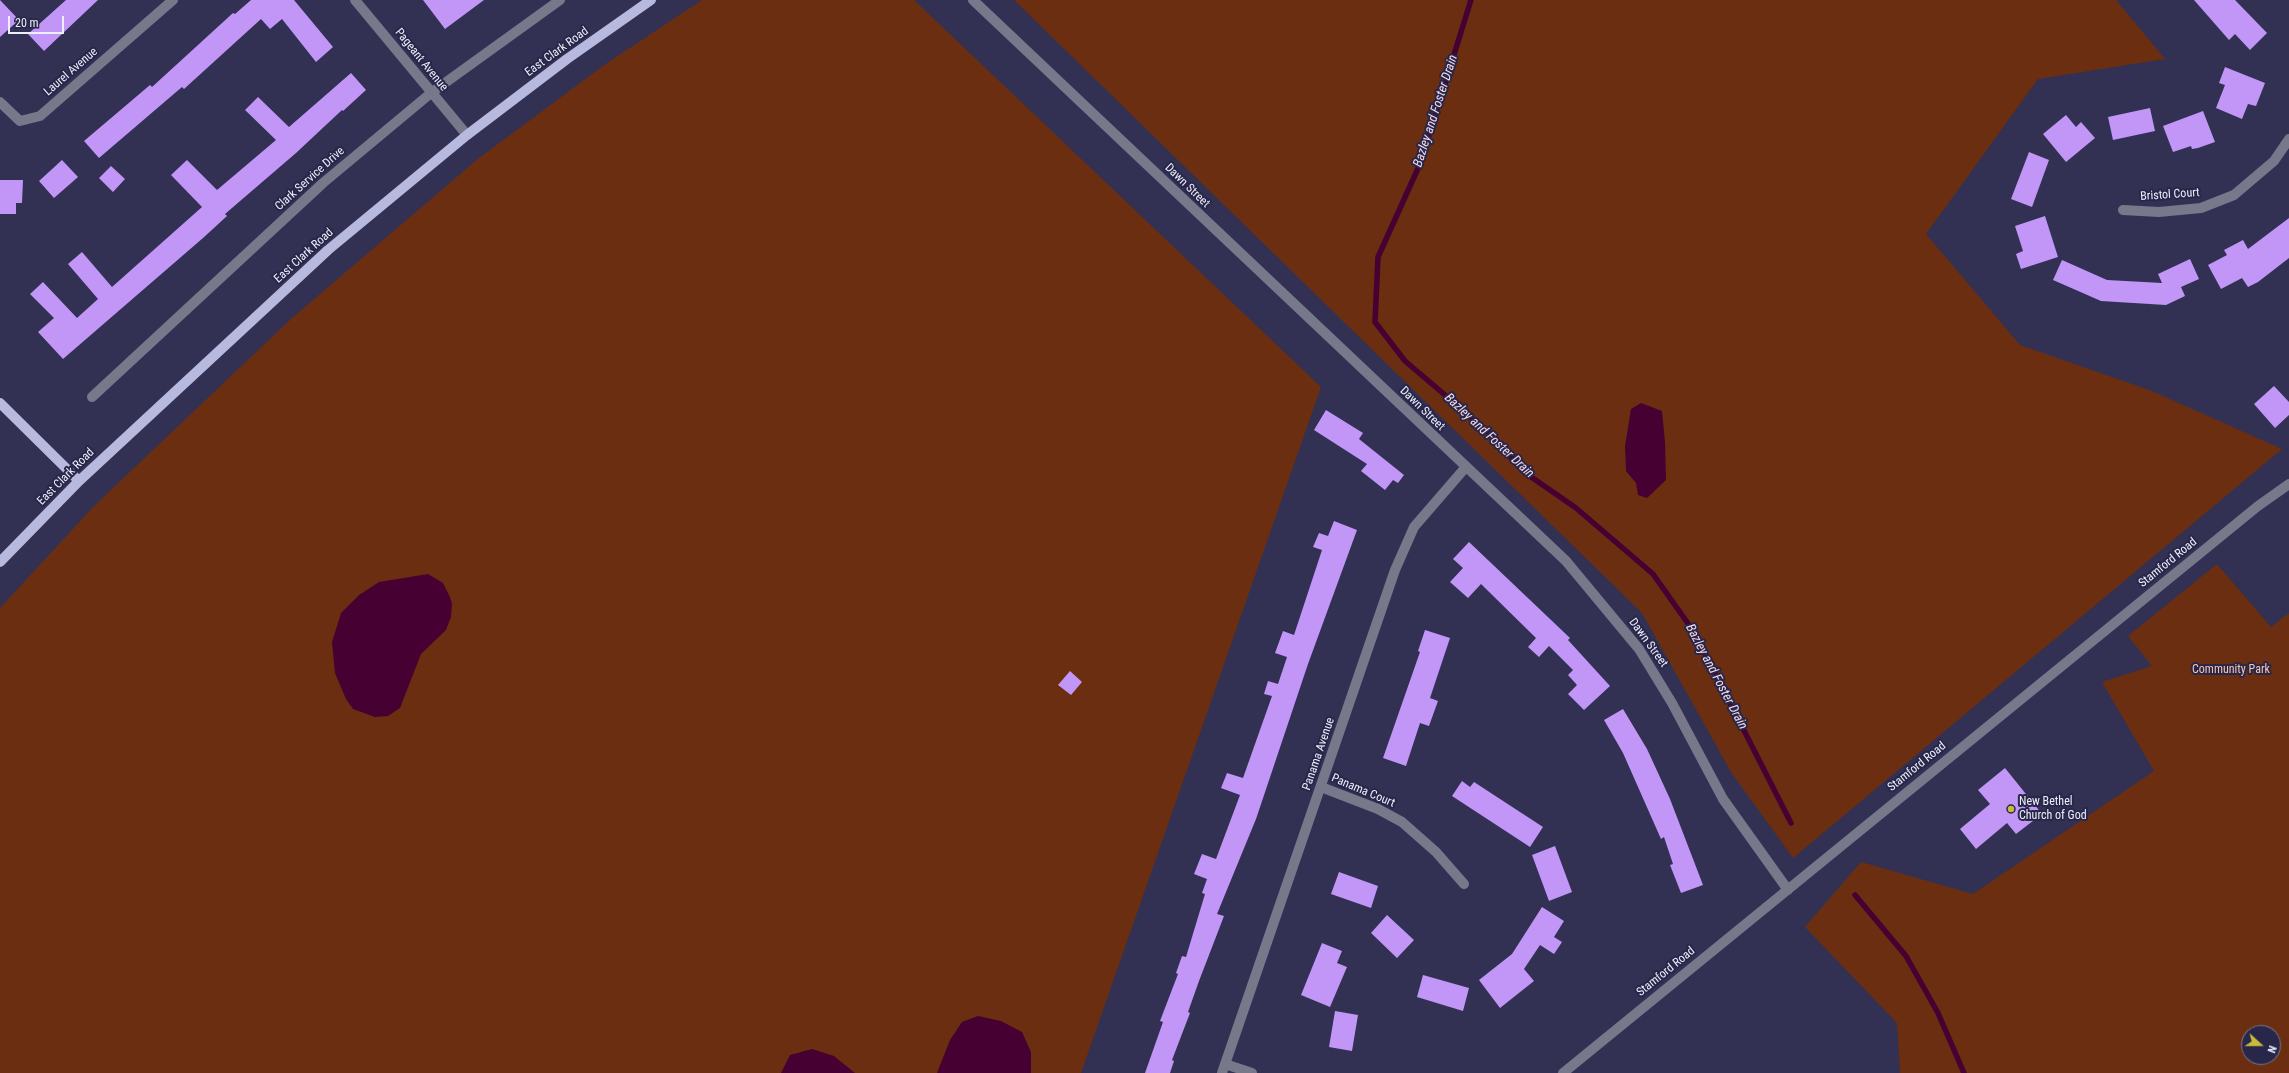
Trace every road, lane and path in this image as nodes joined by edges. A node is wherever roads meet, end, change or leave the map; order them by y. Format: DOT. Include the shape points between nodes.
graph roads {
  1 [pos="173,0"];
  2 [pos="355,0"];
  3 [pos="560,0"];
  4 [pos="651,0"];
  5 [pos="973,0"];
  6 [pos="431,93"];
  7 [pos="0,102"];
  8 [pos="467,135"];
  9 [pos="2289,140"];
  10 [pos="2123,210"];
  11 [pos="92,397"];
  12 [pos="0,403"];
  13 [pos="1465,468"];
  14 [pos="79,481"];
  15 [pos="2289,484"];
  16 [pos="0,562"];
  17 [pos="1321,787"];
  18 [pos="1464,884"];
  19 [pos="1788,890"];
  20 [pos="1223,1068"];
  21 [pos="1252,1073"];
  22 [pos="1563,1073"];
  1 -- 7 [label="street, Laurel Avenue" via="40,116 20,121"];
  2 -- 6 [label="street, Pageant Avenue"];
  3 -- 6 [label="street, Clark Service Drive"];
  4 -- 8 [label="main road, East Clark Road" via="567,59"];
  5 -- 13 [label="street, Dawn Street"];
  6 -- 8 [label="street, Pageant Avenue"];
  6 -- 11 [label="street, Clark Service Drive" via="323,183"];
  8 -- 14 [label="main road, East Clark Road" via="328,250"];
  9 -- 10 [label="street, Bristol Court" via="2274,161 2234,195 2201,208 2159,212"];
  12 -- 14 [label="main road"];
  13 -- 17 [label="street, Panama Avenue" via="1414,527 1395,570"];
  13 -- 19 [label="street, Dawn Street" via="1566,561 1639,649 1672,703 1723,800"];
  14 -- 16 [label="main road, East Clark Road"];
  15 -- 19 [label="street, Stamford Road" via="2258,506"];
  17 -- 18 [label="street, Panama Court" via="1378,809 1402,822 1436,852"];
  17 -- 20 [label="street, Panama Avenue"];
  19 -- 22 [label="street, Stamford Road"];
  20 -- 21 [label="street, Panama Avenue"];
}
